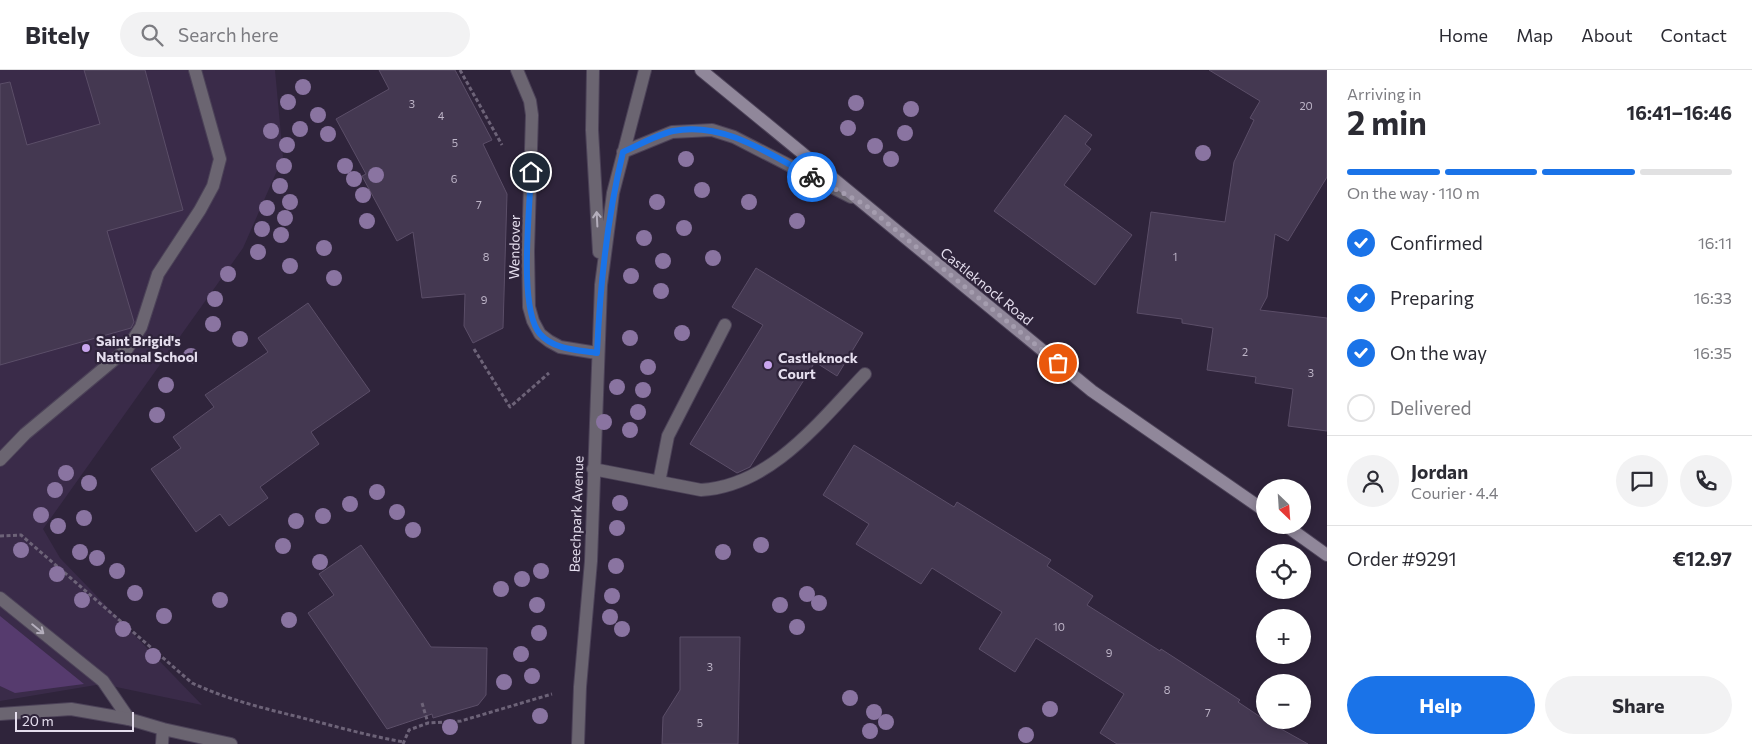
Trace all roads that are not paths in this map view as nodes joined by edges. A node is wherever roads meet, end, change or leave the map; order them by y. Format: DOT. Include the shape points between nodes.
graph roads {
  1 [pos="195,70"];
  2 [pos="517,70"];
  3 [pos="593,70"];
  4 [pos="645,70"];
  5 [pos="701,70"];
  6 [pos="623,152"];
  7 [pos="864,204"];
  8 [pos="600,285"];
  9 [pos="725,325"];
  10 [pos="597,353"];
  11 [pos="865,374"];
  12 [pos="0,460"];
  13 [pos="593,469"];
  14 [pos="660,482"];
  15 [pos="1256,505"];
  16 [pos="1298,534"];
  17 [pos="1327,555"];
  18 [pos="0,598"];
  19 [pos="0,714"];
  20 [pos="129,719"];
  21 [pos="164,729"];
  22 [pos="162,744"];
  23 [pos="231,744"];
  24 [pos="578,744"];
  1 -- 12 [label="street" via="220,159 213,186 158,274 141,327 127,348"];
  2 -- 10 [label="street, Wendover" via="530,101 532,115 529,307 540,334 549,341 560,347"];
  8 -- 3 [label="street, Beechpark Avenue, one-way" via="592,130"];
  4 -- 6 [label="street, Beechpark Avenue"];
  5 -- 7 [label="main road, Castleknock Road"];
  6 -- 7 [label="street" via="672,132 712,130 751,145"];
  6 -- 8 [label="street, Beechpark Avenue" via="613,193"];
  7 -- 15 [label="main road, Castleknock Road" via="1092,391"];
  8 -- 10 [label="street, Beechpark Avenue"];
  9 -- 14 [label="street" via="668,436"];
  10 -- 13 [label="street, Beechpark Avenue"];
  11 -- 14 [label="street" via="784,455 759,472 717,489 701,490"];
  13 -- 14 [label="street"];
  13 -- 24 [label="street, Beechpark Avenue" via="591,561"];
  16 -- 17 [label="main road"];
  18 -- 20 [label="street, one-way" via="103,681"];
  19 -- 20 [label="street" via="70,709"];
  20 -- 21 [label="street"];
  21 -- 22 [label="street"];
  21 -- 23 [label="street"];
}
